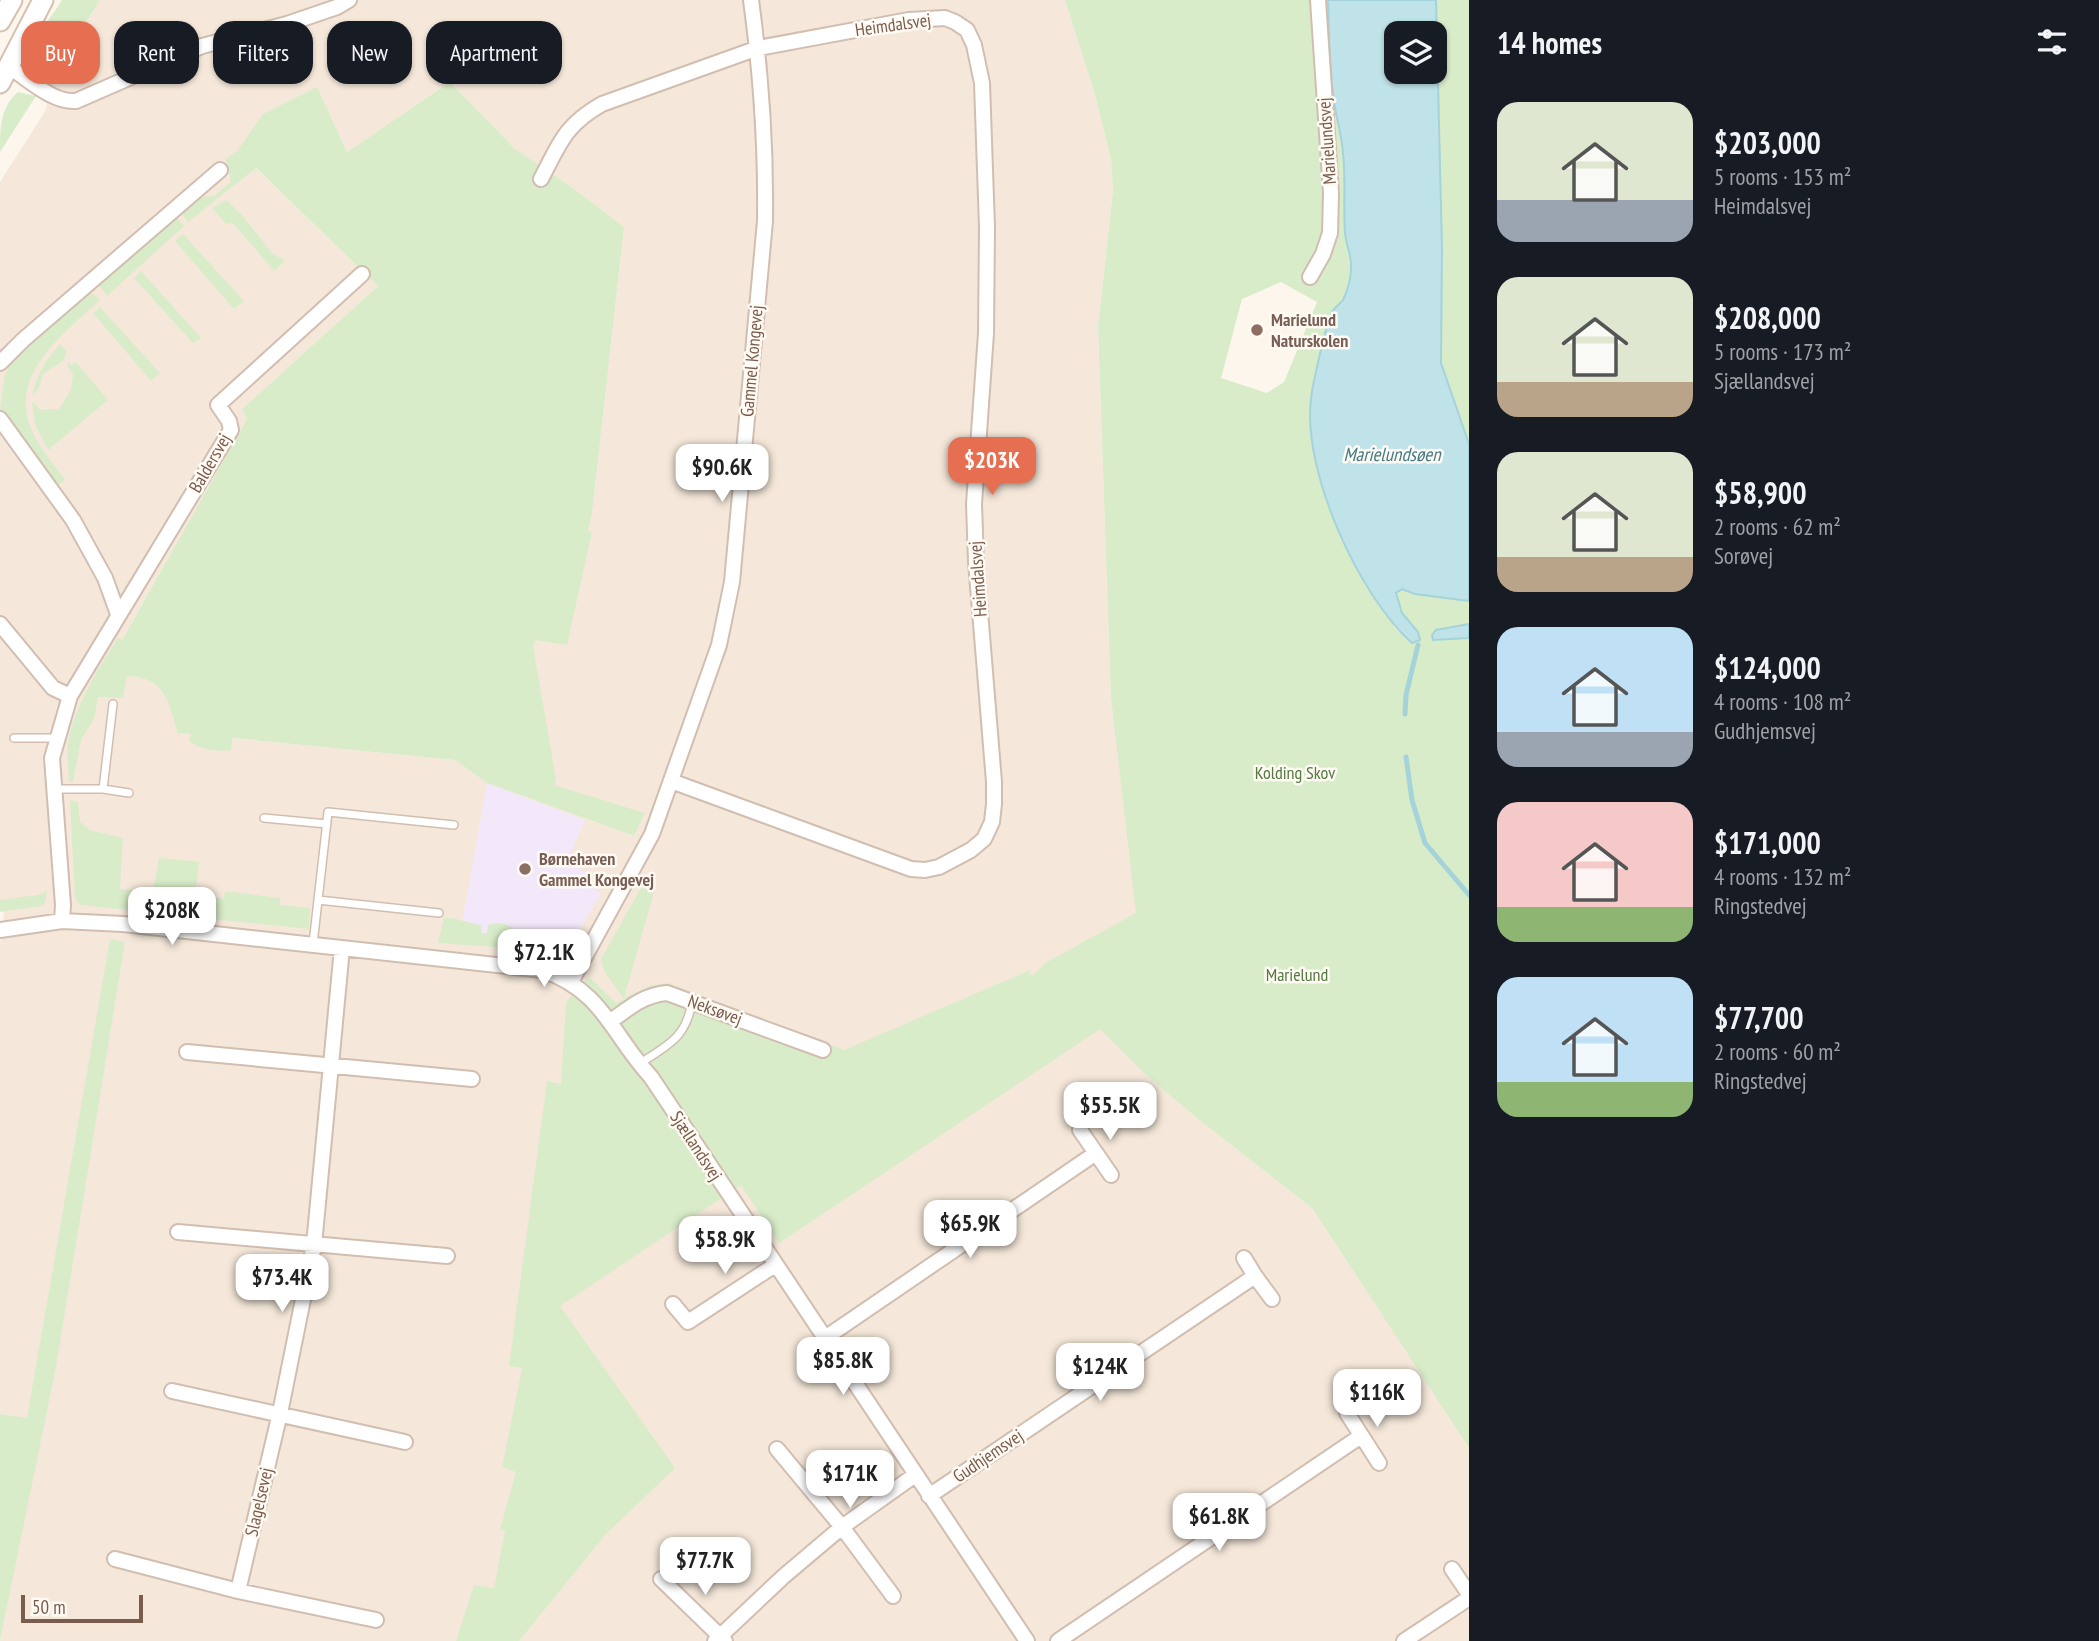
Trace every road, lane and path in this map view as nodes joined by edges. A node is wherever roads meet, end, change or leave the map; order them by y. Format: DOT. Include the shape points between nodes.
graph roads {
  1 [pos="12,0"];
  2 [pos="43,0"];
  3 [pos="349,0"];
  4 [pos="751,0"];
  5 [pos="1318,0"];
  6 [pos="0,21"];
  7 [pos="758,48"];
  8 [pos="2,68"];
  9 [pos="220,170"];
  10 [pos="541,179"];
  11 [pos="362,274"];
  12 [pos="1310,277"];
  13 [pos="0,363"];
  14 [pos="0,419"];
  15 [pos="118,614"];
  16 [pos="0,624"];
  17 [pos="70,696"];
  18 [pos="113,704"];
  19 [pos="14,738"];
  20 [pos="56,738"];
  21 [pos="671,781"];
  22 [pos="55,789"];
  23 [pos="103,789"];
  24 [pos="129,793"];
  25 [pos="264,818"];
  26 [pos="327,824"];
  27 [pos="454,825"];
  28 [pos="318,900"];
  29 [pos="439,913"];
  30 [pos="62,921"];
  31 [pos="0,930"];
  32 [pos="313,945"];
  33 [pos="342,948"];
  34 [pos="571,982"];
  35 [pos="692,1002"];
  36 [pos="611,1021"];
  37 [pos="823,1050"];
  38 [pos="187,1052"];
  39 [pos="639,1064"];
  40 [pos="331,1066"];
  41 [pos="472,1079"];
  42 [pos="1080,1129"];
  43 [pos="1096,1153"];
  44 [pos="1111,1175"];
  45 [pos="178,1232"];
  46 [pos="314,1245"];
  47 [pos="447,1256"];
  48 [pos="1244,1258"];
  49 [pos="775,1265"];
  50 [pos="1255,1276"];
  51 [pos="1272,1299"];
  52 [pos="673,1304"];
  53 [pos="825,1338"];
  54 [pos="172,1391"];
  55 [pos="280,1413"];
  56 [pos="1347,1413"];
  57 [pos="1361,1436"];
  58 [pos="405,1442"];
  59 [pos="777,1449"];
  60 [pos="1379,1463"];
  61 [pos="915,1475"];
  62 [pos="929,1496"];
  63 [pos="842,1527"];
  64 [pos="115,1559"];
  65 [pos="1452,1569"];
  66 [pos="661,1579"];
  67 [pos="237,1591"];
  68 [pos="893,1596"];
  69 [pos="1469,1596"];
  70 [pos="376,1620"];
  71 [pos="720,1639"];
  72 [pos="1027,1641"];
  73 [pos="1058,1641"];
  74 [pos="1404,1641"];
  1 -- 6 [label="main road"];
  2 -- 8 [label="main road"];
  3 -- 8 [label="street" via="287,24 202,46 76,101 66,102"];
  4 -- 7 [label="street, Gammel Kongevej"];
  5 -- 12 [label="street, Marielundsvej" via="1330,233"];
  7 -- 10 [label="street, Heimdalsvej" via="602,104 579,117 563,135"];
  7 -- 21 [label="street, Gammel Kongevej" via="765,220 732,582 719,645"];
  7 -- 21 [label="street, Heimdalsvej" via="909,20 945,18 967,30 974,46 982,83 987,228 986,332 974,504 994,782 992,822 984,839 956,860 925,870 911,869"];
  9 -- 13 [label="street"];
  11 -- 15 [label="street, Baldersvej" via="218,405 231,430"];
  14 -- 15 [label="street" via="73,520 105,578"];
  15 -- 17 [label="street, Baldersvej"];
  16 -- 17 [label="street" via="53,688"];
  17 -- 20 [label="street, Baldersvej"];
  18 -- 23 [label="lane"];
  19 -- 20 [label="lane"];
  20 -- 22 [label="street, Baldersvej" via="52,758"];
  21 -- 34 [label="street, Gammel Kongevej" via="652,834"];
  22 -- 23 [label="lane"];
  22 -- 30 [label="street, Baldersvej"];
  23 -- 24 [label="lane"];
  25 -- 26 [label="lane"];
  26 -- 27 [label="lane" via="328,811"];
  26 -- 28 [label="lane"];
  28 -- 29 [label="lane"];
  28 -- 32 [label="lane"];
  30 -- 31 [label="street, Sjællandsvej"];
  30 -- 32 [label="street, Sjællandsvej"];
  32 -- 33 [label="street, Sjællandsvej"];
  33 -- 34 [label="street, Sjællandsvej" via="542,970"];
  33 -- 40 [label="street, Slagelsevej"];
  34 -- 36 [label="street, Sjællandsvej"];
  35 -- 36 [label="street, Neksøvej" via="667,993 653,995"];
  35 -- 37 [label="street, Neksøvej"];
  35 -- 39 [label="lane" via="684,1030"];
  36 -- 39 [label="street, Sjællandsvej"];
  38 -- 40 [label="street"];
  39 -- 49 [label="street, Sjællandsvej"];
  40 -- 41 [label="street"];
  40 -- 46 [label="street, Slagelsevej"];
  42 -- 43 [label="street"];
  43 -- 44 [label="street"];
  43 -- 53 [label="street"];
  45 -- 46 [label="street"];
  46 -- 47 [label="street"];
  46 -- 55 [label="street, Slagelsevej"];
  48 -- 50 [label="street"];
  49 -- 52 [label="street" via="688,1322"];
  49 -- 53 [label="street, Sjællandsvej"];
  50 -- 51 [label="street"];
  50 -- 62 [label="street, Gudhjemsvej"];
  53 -- 61 [label="street, Sjællandsvej"];
  54 -- 55 [label="street"];
  55 -- 58 [label="street"];
  55 -- 67 [label="street, Slagelsevej"];
  56 -- 57 [label="street"];
  57 -- 60 [label="street"];
  57 -- 73 [label="street"];
  59 -- 63 [label="street"];
  61 -- 62 [label="street, Sjællandsvej"];
  61 -- 63 [label="street"];
  62 -- 72 [label="street, Sjællandsvej"];
  63 -- 68 [label="street"];
  63 -- 71 [label="street"];
  64 -- 67 [label="street"];
  65 -- 69 [label="street"];
  66 -- 71 [label="street"];
  67 -- 70 [label="street"];
  69 -- 74 [label="street"];
}
